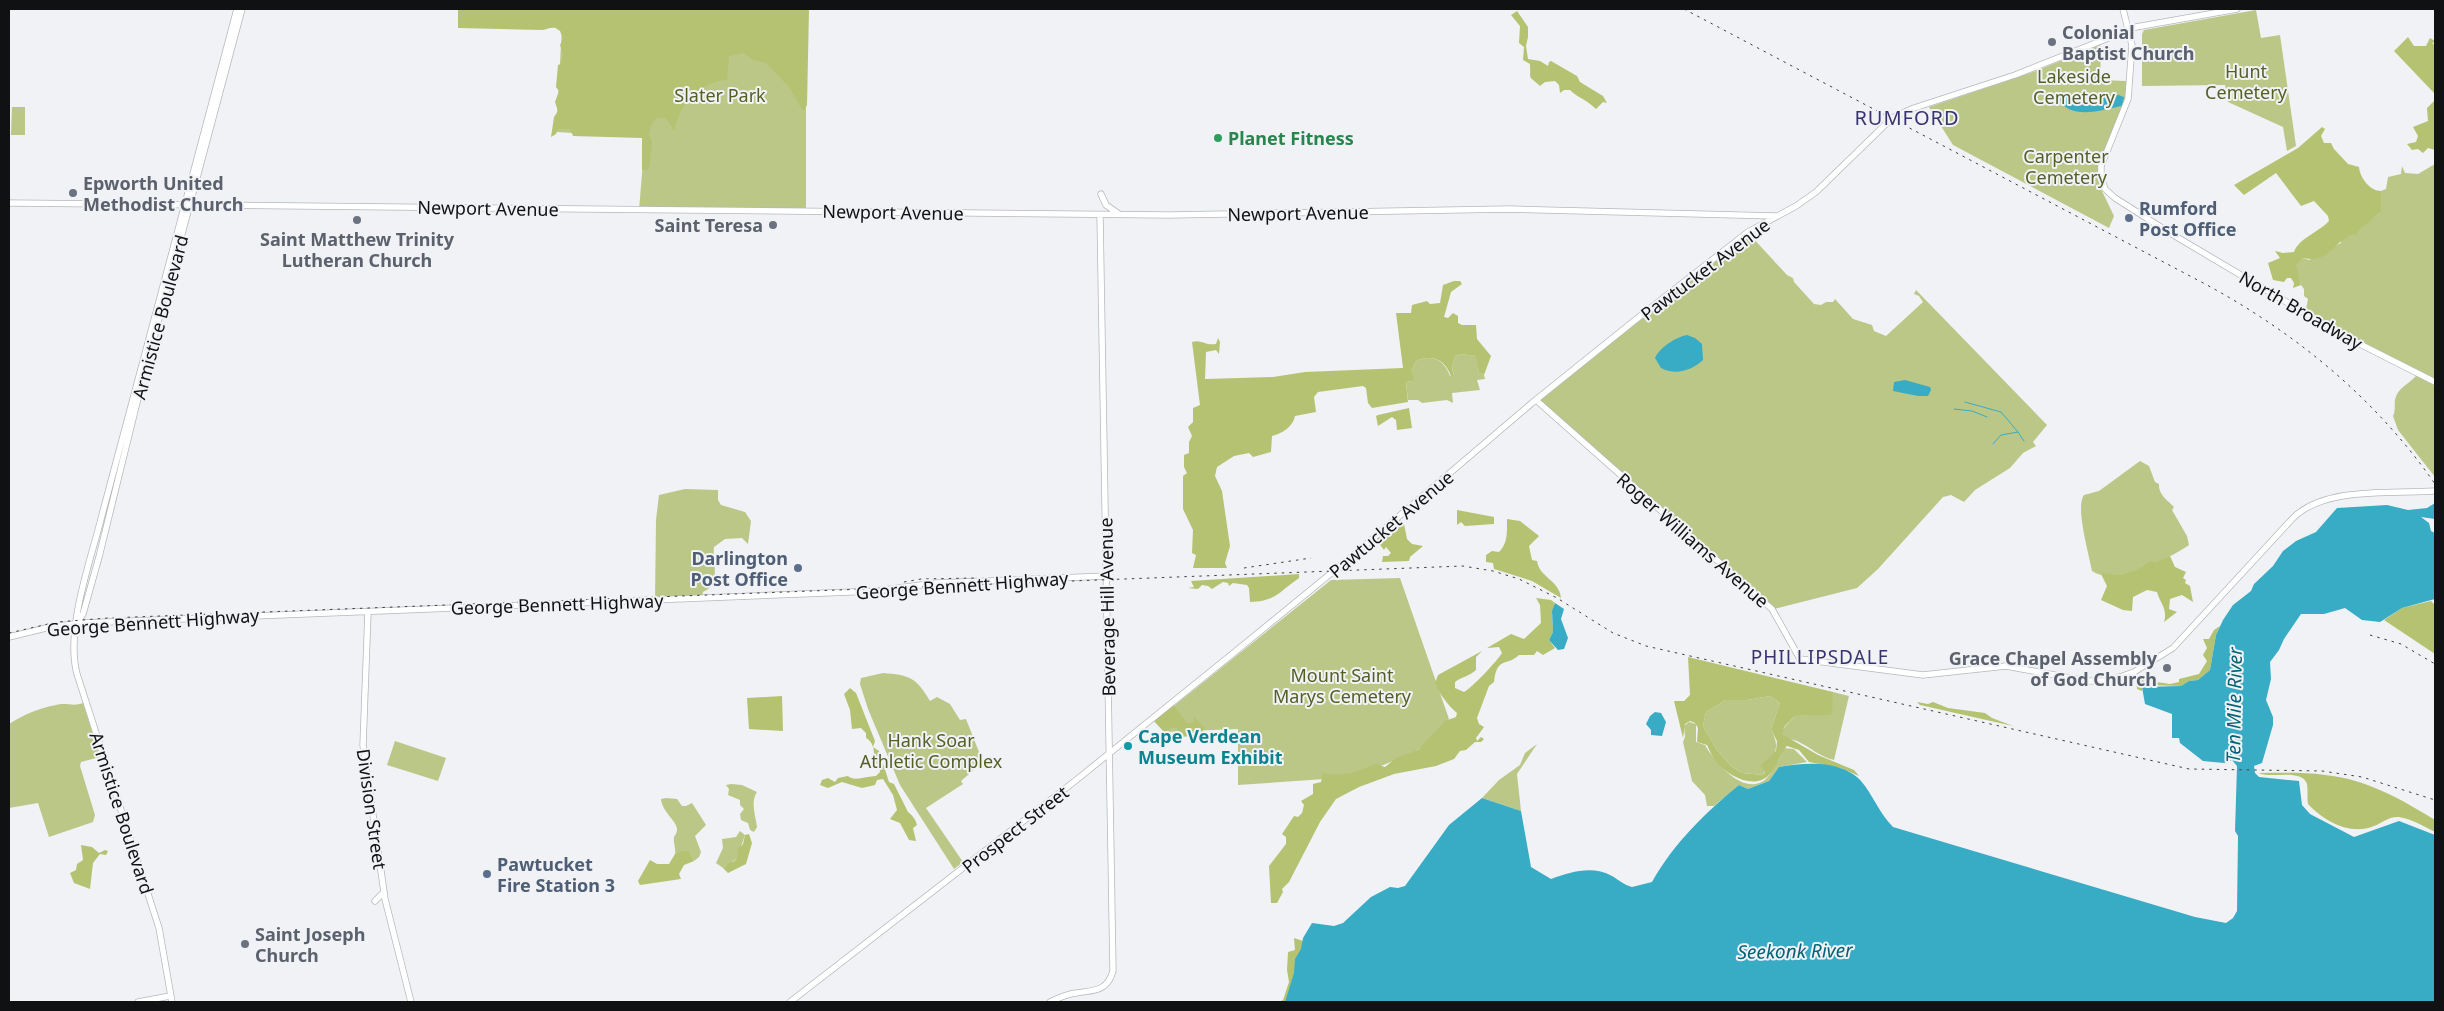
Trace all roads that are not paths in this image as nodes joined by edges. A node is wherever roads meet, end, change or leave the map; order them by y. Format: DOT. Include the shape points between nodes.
graph roads {
  1 [pos="237,9"];
  2 [pos="242,9"];
  3 [pos="2123,9"];
  4 [pos="2237,9"];
  5 [pos="2128,30"];
  6 [pos="1101,194"];
  7 [pos="9,203"];
  8 [pos="188,205"];
  9 [pos="1121,214"];
  10 [pos="1751,214"];
  11 [pos="1100,215"];
  12 [pos="1776,216"];
  13 [pos="1754,228"];
  14 [pos="2435,382"];
  15 [pos="1536,400"];
  16 [pos="2435,491"];
  17 [pos="1106,576"];
  18 [pos="368,612"];
  19 [pos="76,624"];
  20 [pos="9,637"];
  21 [pos="1236,651"];
  22 [pos="1110,739"];
  23 [pos="1120,744"];
  24 [pos="1110,751"];
  25 [pos="1099,762"];
  26 [pos="1109,771"];
  27 [pos="384,892"];
  28 [pos="375,901"];
  29 [pos="171,999"];
  30 [pos="138,1002"];
  31 [pos="411,1002"];
  32 [pos="790,1002"];
  33 [pos="1050,1002"];
  1 -- 8 [label="main road, Armistice Boulevard"];
  2 -- 8 [label="main road, Armistice Boulevard"];
  3 -- 5 [label="main road, North Broadway"];
  4 -- 5 [label="main road, Pawtucket Avenue"];
  5 -- 12 [label="main road, Pawtucket Avenue, bridge" via="2010,77 1896,116 1822,187"];
  5 -- 14 [label="main road, North Broadway" via="2132,45 2128,99 2103,159 2101,178 2110,194 2342,335"];
  6 -- 9 [label="main road" via="1110,208"];
  7 -- 8 [label="main road, Newport Avenue"];
  8 -- 11 [label="main road, Newport Avenue"];
  8 -- 19 [label="main road, Armistice Boulevard" via="102,514"];
  9 -- 10 [label="main road, Newport Avenue" via="1507,209"];
  9 -- 11 [label="main road, Newport Avenue"];
  10 -- 12 [label="main road, Newport Avenue"];
  10 -- 13 [label="main road" via="1758,220"];
  11 -- 17 [label="main road, Beverage Hill Avenue"];
  12 -- 13 [label="main road, Pawtucket Avenue"];
  13 -- 15 [label="main road, Pawtucket Avenue"];
  15 -- 16 [label="main road, Roger Williams Avenue" via="1772,609 1800,659 1904,674 1930,675 2006,666 2093,682 2108,681 2173,648 2303,510 2358,494"];
  15 -- 21 [label="main road, Pawtucket Avenue"];
  17 -- 19 [label="main road, George Bennett Highway" via="936,583 876,592"];
  17 -- 22 [label="main road, Beverage Hill Avenue"];
  18 -- 27 [label="main road, Division Street" via="363,744"];
  19 -- 20 [label="main road, George Bennett Highway"];
  19 -- 29 [label="main road, Armistice Boulevard" via="73,646 76,668 159,928"];
  21 -- 23 [label="main road, Prospect Street"];
  22 -- 23 [label="main road"];
  22 -- 24 [label="main road, Beverage Hill Avenue"];
  23 -- 24 [label="main road, Prospect Street"];
  24 -- 25 [label="main road, Prospect Street"];
  24 -- 26 [label="main road, Beverage Hill Avenue"];
  25 -- 26 [label="main road" via="1106,764"];
  25 -- 32 [label="main road, Prospect Street"];
  26 -- 33 [label="main road, Beverage Hill Avenue" via="1113,971 1108,983 1095,992 1076,993"];
  27 -- 28 [label="main road"];
  27 -- 31 [label="main road, Division Street"];
  29 -- 30 [label="main road"];
}
